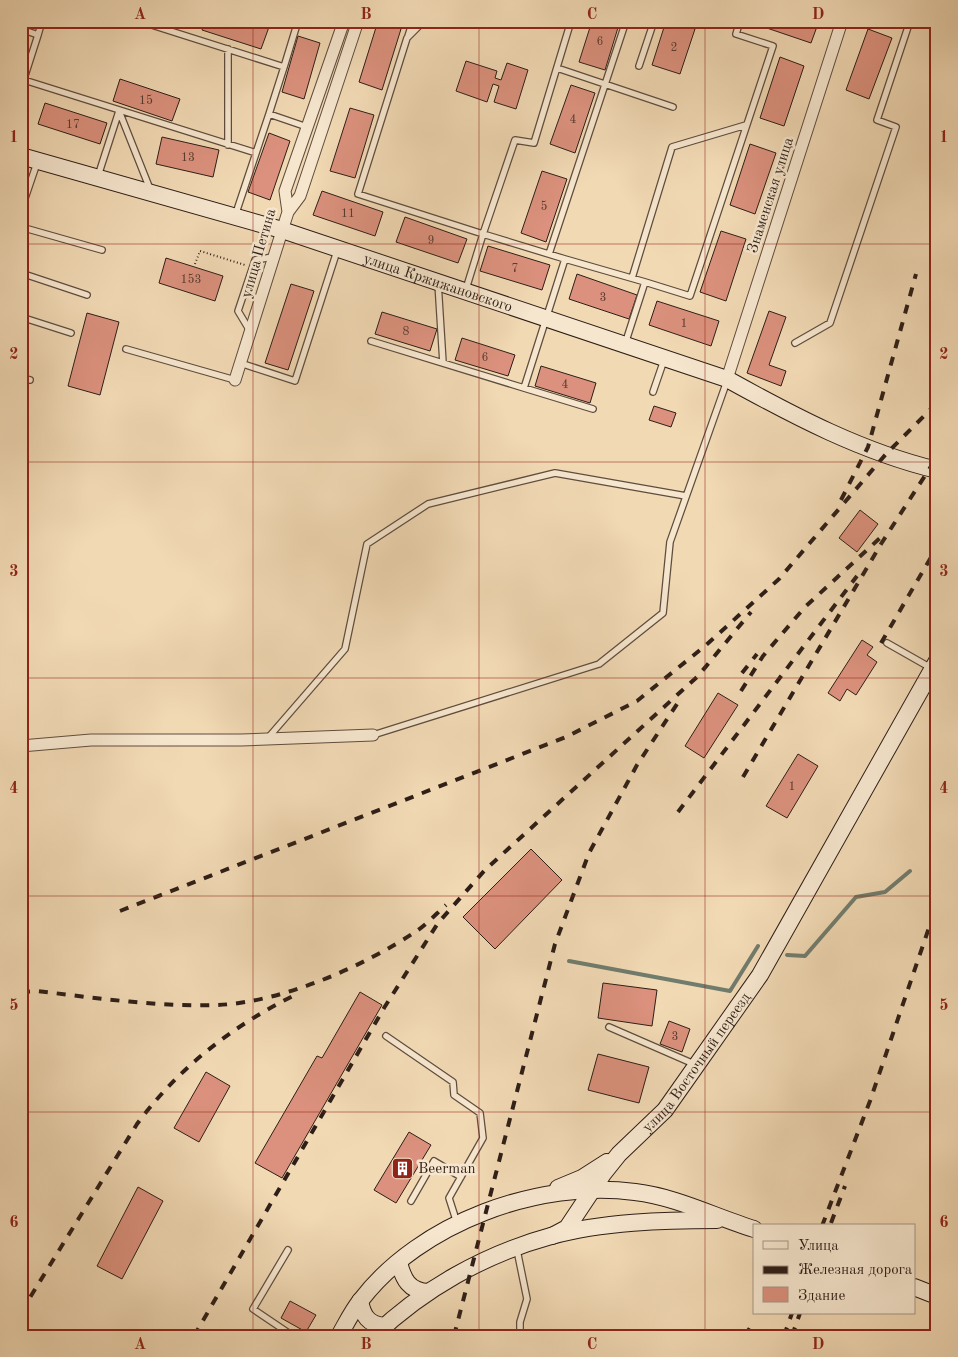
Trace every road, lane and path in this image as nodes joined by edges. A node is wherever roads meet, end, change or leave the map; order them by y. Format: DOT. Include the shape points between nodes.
graph roads {
  1 [pos="42,21"];
  2 [pos="139,21"];
  3 [pos="298,21"];
  4 [pos="413,21"];
  5 [pos="424,21"];
  6 [pos="571,21"];
  7 [pos="626,21"];
  8 [pos="654,21"];
  9 [pos="740,21"];
  10 [pos="842,21"];
  11 [pos="910,21"];
  12 [pos="341,22"];
  13 [pos="357,24"];
  14 [pos="21,29"];
  15 [pos="38,34"];
  16 [pos="408,38"];
  17 [pos="228,49"];
  18 [pos="638,66"];
  19 [pos="284,67"];
  20 [pos="557,68"];
  21 [pos="24,80"];
  22 [pos="605,84"];
  23 [pos="21,88"];
  24 [pos="673,107"];
  25 [pos="119,110"];
  26 [pos="269,114"];
  27 [pos="746,125"];
  28 [pos="307,126"];
  29 [pos="228,145"];
  30 [pos="256,153"];
  31 [pos="21,156"];
  32 [pos="38,161"];
  33 [pos="98,178"];
  34 [pos="152,194"];
  35 [pos="21,210"];
  36 [pos="288,212"];
  37 [pos="235,217"];
  38 [pos="21,227"];
  39 [pos="282,230"];
  40 [pos="483,234"];
  41 [pos="338,248"];
  42 [pos="102,250"];
  43 [pos="549,254"];
  44 [pos="273,257"];
  45 [pos="565,259"];
  46 [pos="195,264"];
  47 [pos="252,267"];
  48 [pos="21,273"];
  49 [pos="632,278"];
  50 [pos="437,281"];
  51 [pos="645,282"];
  52 [pos="465,291"];
  53 [pos="87,295"];
  54 [pos="21,318"];
  55 [pos="547,318"];
  56 [pos="250,331"];
  57 [pos="71,333"];
  58 [pos="371,341"];
  59 [pos="795,343"];
  60 [pos="625,344"];
  61 [pos="126,349"];
  62 [pos="665,358"];
  63 [pos="240,363"];
  64 [pos="443,363"];
  65 [pos="21,378"];
  66 [pos="727,379"];
  67 [pos="30,380"];
  68 [pos="234,380"];
  69 [pos="524,388"];
  70 [pos="653,392"];
  71 [pos="593,409"];
  72 [pos="937,470"];
  73 [pos="686,496"];
  74 [pos="888,643"];
  75 [pos="935,665"];
  76 [pos="373,735"];
  77 [pos="267,739"];
  78 [pos="21,746"];
  79 [pos="609,1027"];
  80 [pos="386,1036"];
  81 [pos="696,1065"];
  82 [pos="619,1154"];
  83 [pos="461,1177"];
  84 [pos="592,1189"];
  85 [pos="539,1197"];
  86 [pos="411,1201"];
  87 [pos="725,1220"];
  88 [pos="457,1224"];
  89 [pos="753,1229"];
  90 [pos="552,1236"];
  91 [pos="517,1248"];
  92 [pos="288,1250"];
  93 [pos="399,1262"];
  94 [pos="916,1282"];
  95 [pos="937,1287"];
  96 [pos="916,1288"];
  97 [pos="428,1292"];
  98 [pos="937,1296"];
  99 [pos="360,1301"];
  100 [pos="379,1331"];
  101 [pos="293,1336"];
  102 [pos="339,1336"];
  103 [pos="520,1336"];
  1 -- 15 [label="lane"];
  2 -- 17 [label="lane"];
  3 -- 19 [label="lane"];
  4 -- 16 [label="lane"];
  5 -- 16 [label="lane"];
  6 -- 20 [label="lane"];
  7 -- 22 [label="lane"];
  8 -- 18 [label="lane"];
  9 -- 27 [label="lane" via="736,34 773,46"];
  10 -- 66 [label="street, Знаменская улица"];
  11 -- 59 [label="lane" via="878,120 896,127 830,323"];
  12 -- 13 [label="street"];
  12 -- 28 [label="street, улица Петина"];
  13 -- 36 [label="street" via="300,196"];
  14 -- 15 [label="lane"];
  15 -- 21 [label="lane"];
  16 -- 40 [label="lane" via="358,194"];
  17 -- 19 [label="lane"];
  17 -- 29 [label="lane"];
  19 -- 26 [label="lane"];
  20 -- 22 [label="lane"];
  20 -- 40 [label="lane" via="534,143 515,140"];
  21 -- 23 [label="lane"];
  21 -- 25 [label="lane"];
  22 -- 24 [label="lane"];
  22 -- 43 [label="lane"];
  25 -- 29 [label="lane"];
  25 -- 33 [label="lane"];
  25 -- 34 [label="lane"];
  26 -- 28 [label="lane"];
  26 -- 30 [label="lane"];
  27 -- 49 [label="lane" via="672,147"];
  27 -- 51 [label="lane" via="690,296"];
  28 -- 36 [label="street, улица Петина" via="285,191"];
  29 -- 30 [label="lane"];
  30 -- 37 [label="lane"];
  31 -- 32 [label="street, улица Кржижановского"];
  32 -- 33 [label="street, улица Кржижановского"];
  32 -- 35 [label="lane"];
  33 -- 34 [label="street, улица Кржижановского"];
  34 -- 37 [label="street, улица Кржижановского"];
  36 -- 39 [label="street, улица Петина"];
  37 -- 39 [label="street, улица Кржижановского"];
  38 -- 42 [label="lane"];
  39 -- 41 [label="street, улица Кржижановского"];
  39 -- 44 [label="street, улица Петина"];
  40 -- 43 [label="lane"];
  40 -- 52 [label="lane"];
  41 -- 50 [label="street, улица Кржижановского"];
  41 -- 63 [label="lane" via="295,381"];
  43 -- 45 [label="lane"];
  44 -- 47 [label="lane" via="254,260"];
  44 -- 56 [label="street, улица Петина"];
  45 -- 49 [label="lane"];
  45 -- 55 [label="lane"];
  46 -- 47 [label="path" via="200,251"];
  47 -- 56 [label="lane" via="238,311"];
  48 -- 53 [label="lane"];
  49 -- 51 [label="lane"];
  50 -- 52 [label="street, улица Кржижановского"];
  50 -- 64 [label="lane"];
  51 -- 60 [label="lane"];
  52 -- 55 [label="street, улица Кржижановского"];
  54 -- 57 [label="lane"];
  55 -- 60 [label="street, улица Кржижановского"];
  55 -- 69 [label="lane"];
  56 -- 63 [label="street, улица Петина"];
  58 -- 64 [label="lane"];
  60 -- 62 [label="street, улица Кржижановского"];
  61 -- 68 [label="lane"];
  62 -- 66 [label="street, улица Кржижановского"];
  62 -- 70 [label="lane"];
  63 -- 68 [label="street, улица Петина"];
  64 -- 69 [label="lane"];
  65 -- 67 [label="lane"];
  66 -- 72 [label="street, улица Кржижановского" via="791,414 845,438"];
  66 -- 73 [label="lane"];
  69 -- 71 [label="lane"];
  73 -- 76 [label="lane" via="670,542 662,613 600,664"];
  73 -- 77 [label="lane" via="556,473 428,504 367,544 345,649"];
  74 -- 75 [label="lane"];
  75 -- 81 [label="street, улица Восточный переезд" via="760,975"];
  76 -- 77 [label="street"];
  77 -- 78 [label="street" via="91,740"];
  79 -- 81 [label="lane"];
  80 -- 83 [label="lane" via="453,1082 454,1095 480,1113 483,1138"];
  81 -- 82 [label="street, улица Восточный переезд" via="665,1110"];
  82 -- 84 [label="street, улица Восточный переезд"];
  82 -- 85 [label="street" via="582,1178"];
  83 -- 86 [label="lane" via="434,1161"];
  83 -- 88 [label="lane" via="449,1198"];
  84 -- 85 [label="street"];
  84 -- 87 [label="street" via="636,1192 686,1204"];
  84 -- 90 [label="street, улица Восточный переезд" via="567,1228"];
  85 -- 88 [label="street" via="487,1210"];
  87 -- 89 [label="street"];
  87 -- 90 [label="street" via="630,1223"];
  88 -- 93 [label="street"];
  90 -- 91 [label="street"];
  91 -- 97 [label="street" via="470,1268"];
  91 -- 103 [label="lane" via="527,1299 520,1322"];
  92 -- 101 [label="lane" via="253,1309"];
  93 -- 97 [label="street" via="402,1276 409,1286"];
  93 -- 99 [label="street"];
  94 -- 95 [label="street"];
  96 -- 98 [label="street"];
  97 -- 100 [label="street"];
  99 -- 100 [label="street" via="366,1319"];
  99 -- 102 [label="street"];
}
